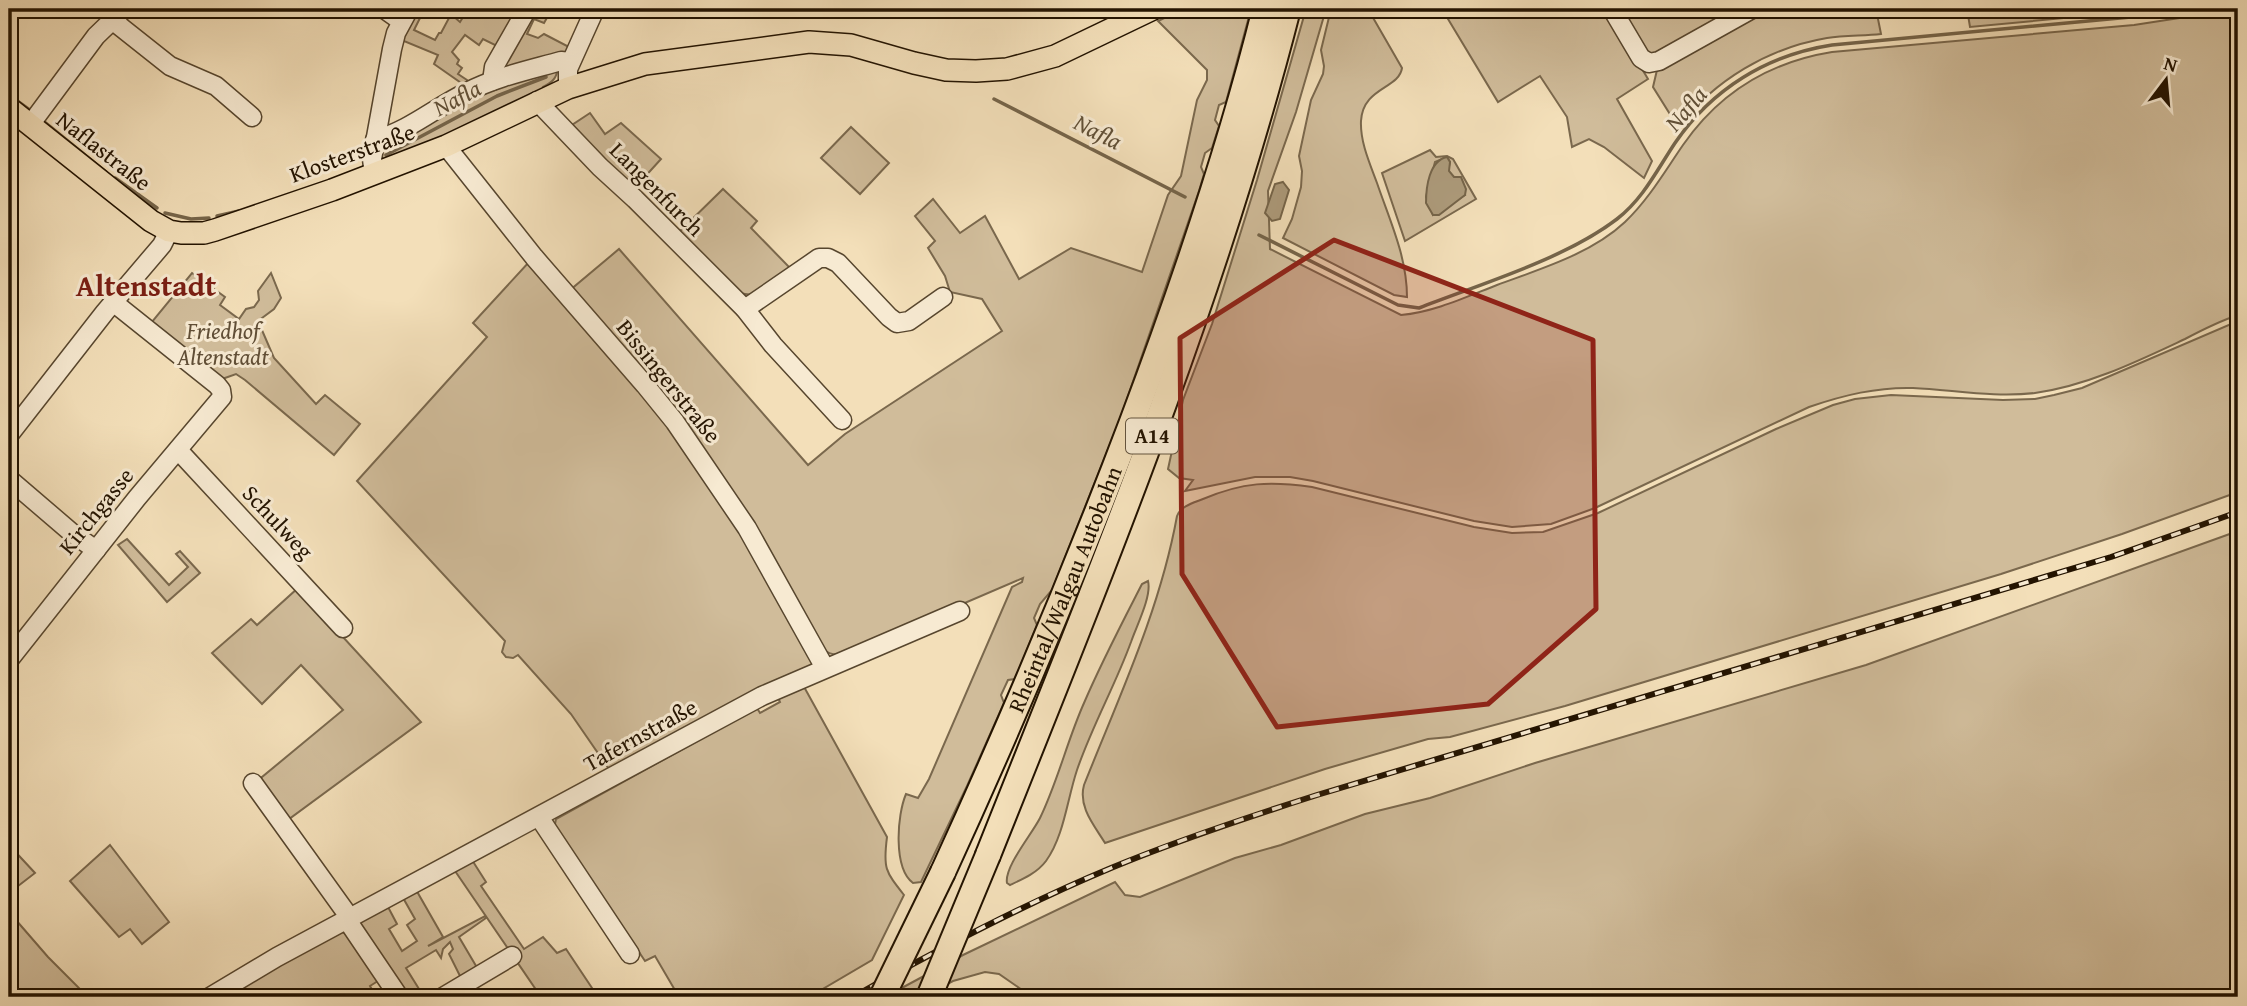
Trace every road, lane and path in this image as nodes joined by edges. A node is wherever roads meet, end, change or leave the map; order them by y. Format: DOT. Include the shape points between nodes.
graph roads {
  1 [pos="384,9"];
  2 [pos="527,9"];
  3 [pos="595,9"];
  4 [pos="1153,9"];
  5 [pos="1265,9"];
  6 [pos="1289,9"];
  7 [pos="1612,9"];
  8 [pos="1752,9"];
  9 [pos="118,15"];
  10 [pos="405,15"];
  11 [pos="570,62"];
  12 [pos="492,80"];
  13 [pos="568,88"];
  14 [pos="537,101"];
  15 [pos="9,108"];
  16 [pos="252,117"];
  17 [pos="30,125"];
  18 [pos="375,140"];
  19 [pos="446,146"];
  20 [pos="374,174"];
  21 [pos="169,231"];
  22 [pos="943,297"];
  23 [pos="113,302"];
  24 [pos="745,309"];
  25 [pos="842,420"];
  26 [pos="9,435"];
  27 [pos="178,450"];
  28 [pos="9,480"];
  29 [pos="96,550"];
  30 [pos="960,611"];
  31 [pos="343,628"];
  32 [pos="9,660"];
  33 [pos="825,668"];
  34 [pos="253,783"];
  35 [pos="539,817"];
  36 [pos="349,919"];
  37 [pos="630,954"];
  38 [pos="512,957"];
  39 [pos="210,997"];
  40 [pos="399,997"];
  41 [pos="443,997"];
  42 [pos="882,997"];
  43 [pos="929,997"];
  1 -- 10 [label="street"];
  2 -- 12 [label="street" via="494,67"];
  3 -- 11 [label="street"];
  4 -- 13 [label="main road, Klosterstraße" via="1055,56 1007,69 946,70 851,45 809,42 645,64"];
  5 -- 42 [label="highway, Rheintal/Walgau Autobahn / A14, bridge" via="1225,153 1161,344 1067,589 998,754"];
  6 -- 43 [label="highway, Rheintal/Walgau Autobahn / A14, bridge" via="1245,168 1199,306 1094,586"];
  7 -- 8 [label="street" via="1649,63"];
  9 -- 16 [label="street" via="170,66 216,86"];
  9 -- 17 [label="street" via="96,36"];
  10 -- 18 [label="street" via="392,49"];
  11 -- 12 [label="street"];
  11 -- 13 [label="street"];
  12 -- 18 [label="street"];
  13 -- 14 [label="main road, Klosterstraße"];
  14 -- 19 [label="main road, Klosterstraße"];
  14 -- 24 [label="street, Langenfurch"];
  15 -- 17 [label="main road, Naflastraße"];
  17 -- 21 [label="main road, Naflastraße"];
  18 -- 20 [label="street"];
  19 -- 20 [label="main road, Klosterstraße"];
  19 -- 33 [label="street, Bissingerstraße" via="541,266 675,422 747,528"];
  20 -- 21 [label="main road, Klosterstraße" via="215,230"];
  21 -- 23 [label="street"];
  22 -- 24 [label="street" via="909,321 897,323 838,263 819,258"];
  23 -- 26 [label="street"];
  23 -- 27 [label="street, Kirchgasse" via="222,393"];
  24 -- 25 [label="street, Langenfurch"];
  27 -- 29 [label="street, Kirchgasse"];
  27 -- 31 [label="street, Schulweg"];
  28 -- 29 [label="street"];
  29 -- 32 [label="street, Kirchgasse"];
  30 -- 33 [label="street, Tafernstraße"];
  33 -- 35 [label="street, Tafernstraße" via="762,696"];
  34 -- 36 [label="street"];
  35 -- 36 [label="street, Tafernstraße"];
  35 -- 37 [label="street"];
  36 -- 39 [label="street, Tafernstraße"];
  36 -- 40 [label="street"];
  38 -- 41 [label="street"];
}
